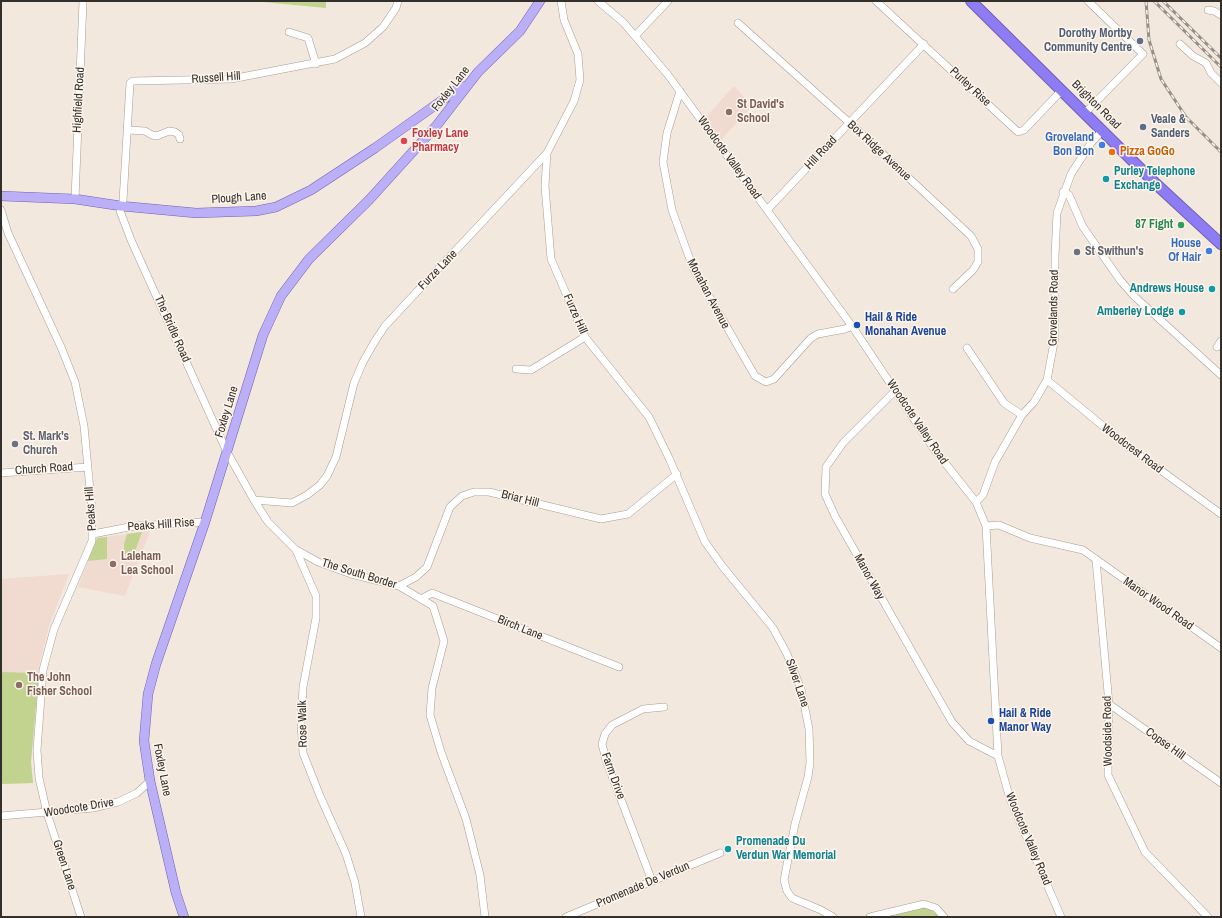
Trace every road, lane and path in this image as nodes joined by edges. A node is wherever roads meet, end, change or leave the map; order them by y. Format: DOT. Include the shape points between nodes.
graph roads {
  1 [pos="83,1"];
  2 [pos="398,1"];
  3 [pos="540,1"];
  4 [pos="561,1"];
  5 [pos="598,1"];
  6 [pos="668,1"];
  7 [pos="876,1"];
  8 [pos="971,1"];
  9 [pos="1088,1"];
  10 [pos="1208,10"];
  11 [pos="1221,16"];
  12 [pos="738,22"];
  13 [pos="288,32"];
  14 [pos="635,36"];
  15 [pos="924,44"];
  16 [pos="1180,44"];
  17 [pos="316,64"];
  18 [pos="1221,83"];
  19 [pos="468,85"];
  20 [pos="1062,90"];
  21 [pos="680,91"];
  22 [pos="1085,113"];
  23 [pos="850,123"];
  24 [pos="128,130"];
  25 [pos="1103,130"];
  26 [pos="180,138"];
  27 [pos="547,153"];
  28 [pos="1063,192"];
  29 [pos="1,196"];
  30 [pos="75,199"];
  31 [pos="121,206"];
  32 [pos="1,210"];
  33 [pos="767,210"];
  34 [pos="1221,244"];
  35 [pos="953,290"];
  36 [pos="852,326"];
  37 [pos="585,337"];
  38 [pos="967,348"];
  39 [pos="516,369"];
  40 [pos="1221,375"];
  41 [pos="1047,380"];
  42 [pos="896,390"];
  43 [pos="1022,415"];
  44 [pos="227,452"];
  45 [pos="88,467"];
  46 [pos="1,473"];
  47 [pos="677,474"];
  48 [pos="254,500"];
  49 [pos="976,502"];
  50 [pos="1221,514"];
  51 [pos="205,522"];
  52 [pos="986,526"];
  53 [pos="93,534"];
  54 [pos="296,549"];
  55 [pos="1096,560"];
  56 [pos="399,586"];
  57 [pos="421,598"];
  58 [pos="1221,648"];
  59 [pos="619,667"];
  60 [pos="1109,704"];
  61 [pos="664,707"];
  62 [pos="998,756"];
  63 [pos="150,781"];
  64 [pos="1221,783"];
  65 [pos="47,813"];
  66 [pos="1,816"];
  67 [pos="720,853"];
  68 [pos="652,881"];
  69 [pos="81,917"];
  70 [pos="184,917"];
  71 [pos="361,917"];
  72 [pos="485,917"];
  73 [pos="566,917"];
  74 [pos="833,917"];
  75 [pos="870,917"];
  76 [pos="944,917"];
  77 [pos="1061,917"];
  78 [pos="1208,917"];
  1 -- 30 [label="street, Highfield Road"];
  2 -- 17 [label="street, Russell Hill" via="383,27 365,43 335,59"];
  3 -- 19 [label="main road, Foxley Lane" via="520,31"];
  4 -- 27 [label="street, Furze Lane" via="564,20 578,54 580,80 574,101"];
  5 -- 14 [label="street, Woodcote Valley Road" via="616,15"];
  6 -- 14 [label="street"];
  7 -- 15 [label="street, Purley Rise"];
  8 -- 20 [label="highway, Brighton Road"];
  9 -- 22 [label="street" via="1143,54"];
  10 -- 11 [label="street"];
  12 -- 23 [label="street, Box Ridge Avenue"];
  13 -- 17 [label="street" via="308,38"];
  14 -- 21 [label="street, Woodcote Valley Road"];
  15 -- 20 [label="street, Purley Rise" via="1018,132 1024,130"];
  15 -- 23 [label="street, Hill Road"];
  16 -- 18 [label="street" via="1193,56 1206,63"];
  17 -- 24 [label="street, Russell Hill" via="225,79 133,81 129,85"];
  19 -- 31 [label="main road, Plough Lane" via="458,89 310,190 276,207 256,211 196,212"];
  19 -- 44 [label="main road, Foxley Lane" via="437,125 375,194 309,259 281,296 263,335"];
  20 -- 22 [label="highway, Brighton Road"];
  21 -- 33 [label="street, Woodcote Valley Road"];
  21 -- 36 [label="street, Monahan Avenue" via="667,133 663,162 672,210 693,268 754,376 766,382 774,379 811,338"];
  22 -- 25 [label="highway, Brighton Road"];
  23 -- 33 [label="street, Hill Road"];
  23 -- 35 [label="street, Box Ridge Avenue" via="975,240 979,253 976,266"];
  24 -- 26 [label="street" via="144,131 152,136 169,131 175,132"];
  24 -- 31 [label="street, Russell Hill"];
  25 -- 28 [label="street, Grovelands Road" via="1076,164"];
  25 -- 34 [label="highway, Brighton Road" via="1156,184"];
  27 -- 37 [label="street, Furze Hill" via="545,186 551,259"];
  27 -- 48 [label="street, Furze Lane" via="411,298 375,342 354,383 336,457 320,485 308,496 292,503"];
  28 -- 40 [label="street" via="1069,195 1084,227 1120,280 1134,296"];
  28 -- 41 [label="street, Grovelands Road" via="1056,223 1055,337"];
  29 -- 30 [label="main road, Plough Lane"];
  30 -- 31 [label="main road, Plough Lane"];
  31 -- 44 [label="street, The Bridle Road" via="120,211 131,240"];
  32 -- 45 [label="street, Peaks Hill" via="8,233 48,317 75,382 84,426"];
  33 -- 36 [label="street, Woodcote Valley Road"];
  36 -- 42 [label="street, Woodcote Valley Road"];
  37 -- 39 [label="street" via="530,370"];
  37 -- 47 [label="street, Furze Hill" via="649,417"];
  38 -- 43 [label="street" via="1004,403"];
  41 -- 43 [label="street, Grovelands Road" via="1034,402"];
  41 -- 50 [label="street, Woodcrest Road" via="1126,445"];
  42 -- 49 [label="street, Woodcote Valley Road" via="934,449"];
  42 -- 62 [label="street, Manor Way" via="842,443 826,467 825,494 952,722 969,741"];
  43 -- 49 [label="street, Grovelands Road" via="995,462 983,495"];
  44 -- 48 [label="street, The South Border"];
  44 -- 51 [label="main road, Foxley Lane"];
  45 -- 46 [label="street, Church Road"];
  45 -- 53 [label="street, Peaks Hill"];
  47 -- 56 [label="street, Briar Hill" via="628,514 601,519 489,492 474,492 462,496 450,507 427,567 416,577"];
  47 -- 74 [label="street, Silver Lane" via="705,542 773,628 801,689 809,729 810,763 794,824 784,880 792,898"];
  48 -- 54 [label="street, The South Border" via="268,522"];
  49 -- 52 [label="street, Woodcote Valley Road"];
  51 -- 53 [label="street, Peaks Hill Rise" via="134,526"];
  51 -- 63 [label="main road, Foxley Lane" via="148,694 144,741"];
  52 -- 55 [label="street, Manor Wood Road" via="999,525 1030,538 1083,550"];
  52 -- 62 [label="street, Woodcote Valley Road"];
  53 -- 65 [label="street, Peaks Hill" via="89,550 56,621 43,670 37,765"];
  54 -- 56 [label="street, The South Border" via="318,562 344,572"];
  54 -- 71 [label="street, Rose Walk" via="316,596 315,625 303,686 303,753 346,854 355,883"];
  55 -- 58 [label="street, Manor Wood Road"];
  55 -- 60 [label="street, Woodside Road"];
  56 -- 57 [label="street, The South Border"];
  57 -- 59 [label="street, Birch Lane" via="432,594"];
  57 -- 72 [label="street, The South Border" via="433,606 444,642 432,688 430,715 467,825 480,875"];
  60 -- 64 [label="street, Copse Hill"];
  60 -- 78 [label="street, Woodside Road" via="1108,775 1111,784 1145,852"];
  61 -- 68 [label="street, Farm Drive" via="643,709 612,725 605,734 602,744"];
  62 -- 77 [label="street, Woodcote Valley Road" via="1010,799"];
  63 -- 65 [label="street, Woodcote Drive" via="137,793 118,802 93,808"];
  63 -- 70 [label="main road, Foxley Lane"];
  65 -- 66 [label="street, Woodcote Drive"];
  65 -- 69 [label="street, Green Lane"];
  67 -- 68 [label="street, Promenade De Verdun"];
  68 -- 73 [label="street, Promenade De Verdun"];
  75 -- 76 [label="street" via="920,904 933,906"];
}
